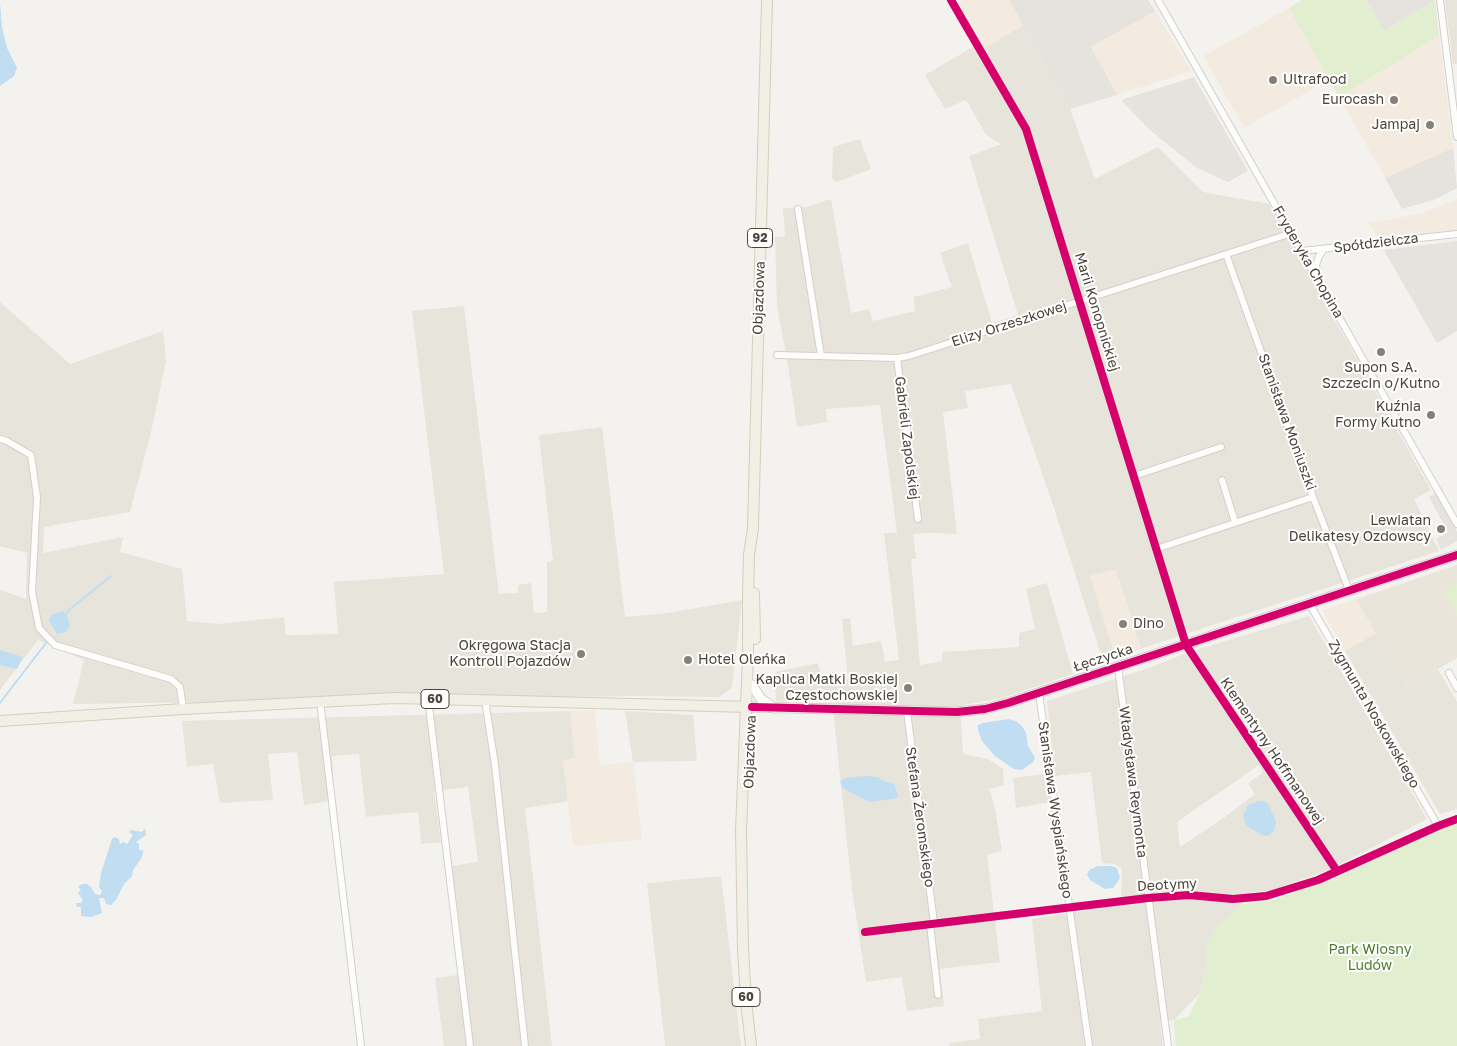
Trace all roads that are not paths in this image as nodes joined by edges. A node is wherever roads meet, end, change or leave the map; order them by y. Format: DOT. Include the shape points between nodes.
graph roads {
  1 [pos="767,0"];
  2 [pos="952,0"];
  3 [pos="1158,0"];
  4 [pos="1440,0"];
  5 [pos="1457,137"];
  6 [pos="798,208"];
  7 [pos="1292,233"];
  8 [pos="1457,234"];
  9 [pos="1324,249"];
  10 [pos="1302,251"];
  11 [pos="1226,254"];
  12 [pos="1317,276"];
  13 [pos="1080,301"];
  14 [pos="777,355"];
  15 [pos="821,356"];
  16 [pos="897,358"];
  17 [pos="0,439"];
  18 [pos="1221,446"];
  19 [pos="1134,476"];
  20 [pos="1222,480"];
  21 [pos="1313,497"];
  22 [pos="918,519"];
  23 [pos="1236,522"];
  24 [pos="1457,524"];
  25 [pos="752,535"];
  26 [pos="1156,549"];
  27 [pos="1457,555"];
  28 [pos="1349,590"];
  29 [pos="1309,603"];
  30 [pos="1186,644"];
  31 [pos="1118,667"];
  32 [pos="1448,673"];
  33 [pos="752,684"];
  34 [pos="1457,688"];
  35 [pos="1039,693"];
  36 [pos="428,698"];
  37 [pos="485,700"];
  38 [pos="320,701"];
  39 [pos="748,707"];
  40 [pos="774,708"];
  41 [pos="183,709"];
  42 [pos="907,711"];
  43 [pos="0,721"];
  44 [pos="1457,819"];
  45 [pos="1438,826"];
  46 [pos="1338,871"];
  47 [pos="1148,898"];
  48 [pos="1069,907"];
  49 [pos="932,923"];
  50 [pos="866,932"];
  51 [pos="938,995"];
  52 [pos="360,1046"];
  53 [pos="470,1046"];
  54 [pos="525,1046"];
  55 [pos="751,1046"];
  56 [pos="1089,1046"];
  57 [pos="1168,1046"];
  1 -- 25 [label="main road, Objazdowa / 92"];
  2 -- 13 [label="street, Marii Konopnickiej" via="1026,129"];
  3 -- 7 [label="street, Fryderyka Chopina"];
  4 -- 5 [label="street"];
  6 -- 15 [label="street"];
  7 -- 10 [label="street, Fryderyka Chopina"];
  7 -- 11 [label="street, Elizy Orzeszkowej"];
  8 -- 9 [label="street, Spółdzielcza"];
  9 -- 10 [label="street"];
  9 -- 12 [label="street, Spółdzielcza" via="1316,265"];
  10 -- 12 [label="street, Fryderyka Chopina"];
  11 -- 13 [label="street, Elizy Orzeszkowej"];
  11 -- 21 [label="street, Stanisława Moniuszki"];
  12 -- 24 [label="street, Fryderyka Chopina"];
  13 -- 16 [label="street, Elizy Orzeszkowej"];
  13 -- 19 [label="street, Marii Konopnickiej"];
  14 -- 15 [label="street, Elizy Orzeszkowej"];
  15 -- 16 [label="street, Elizy Orzeszkowej"];
  16 -- 22 [label="street, Gabrieli Zapolskiej"];
  17 -- 41 [label="street" via="31,455 37,497 32,592 39,628 55,645 175,681 180,687"];
  18 -- 19 [label="street"];
  19 -- 26 [label="street, Marii Konopnickiej"];
  20 -- 23 [label="street"];
  21 -- 23 [label="street"];
  21 -- 28 [label="street, Stanisława Moniuszki"];
  23 -- 26 [label="street"];
  25 -- 33 [label="main road, Objazdowa / 92" via="755,621"];
  25 -- 39 [label="main road, Objazdowa / 92" via="748,588"];
  26 -- 30 [label="street, Marii Konopnickiej"];
  27 -- 28 [label="street, Łęczycka"];
  28 -- 29 [label="street, Łęczycka"];
  29 -- 30 [label="street, Łęczycka"];
  29 -- 45 [label="street, Zygmunta Noskowskiego"];
  30 -- 31 [label="street, Łęczycka"];
  30 -- 46 [label="street, Klementyny Hoffmanowej"];
  31 -- 35 [label="street, Łęczycka"];
  31 -- 47 [label="street, Władysława Reymonta"];
  32 -- 34 [label="street"];
  33 -- 39 [label="main road, Objazdowa / 92"];
  33 -- 40 [label="street" via="761,700"];
  35 -- 42 [label="street, Łęczycka" via="985,709"];
  35 -- 48 [label="street, Stanisława Wyspiańskiego"];
  36 -- 37 [label="main road, 60"];
  36 -- 38 [label="main road, 60"];
  36 -- 53 [label="street"];
  37 -- 39 [label="main road, 60"];
  37 -- 54 [label="street"];
  38 -- 41 [label="main road, 60"];
  38 -- 52 [label="street"];
  39 -- 40 [label="street, Łęczycka"];
  39 -- 55 [label="main road, Objazdowa / 60" via="743,949"];
  40 -- 42 [label="street, Łęczycka"];
  41 -- 43 [label="main road, 60"];
  42 -- 49 [label="street, Stefana Żeromskiego"];
  44 -- 45 [label="street, Deotymy"];
  45 -- 46 [label="street, Deotymy"];
  46 -- 47 [label="street, Deotymy" via="1257,898 1232,900 1190,895"];
  47 -- 48 [label="street, Deotymy"];
  47 -- 57 [label="street, Władysława Reymonta"];
  48 -- 49 [label="street, Deotymy"];
  48 -- 56 [label="street, Stanisława Wyspiańskiego"];
  49 -- 50 [label="street, Deotymy"];
  49 -- 51 [label="street"];
}
